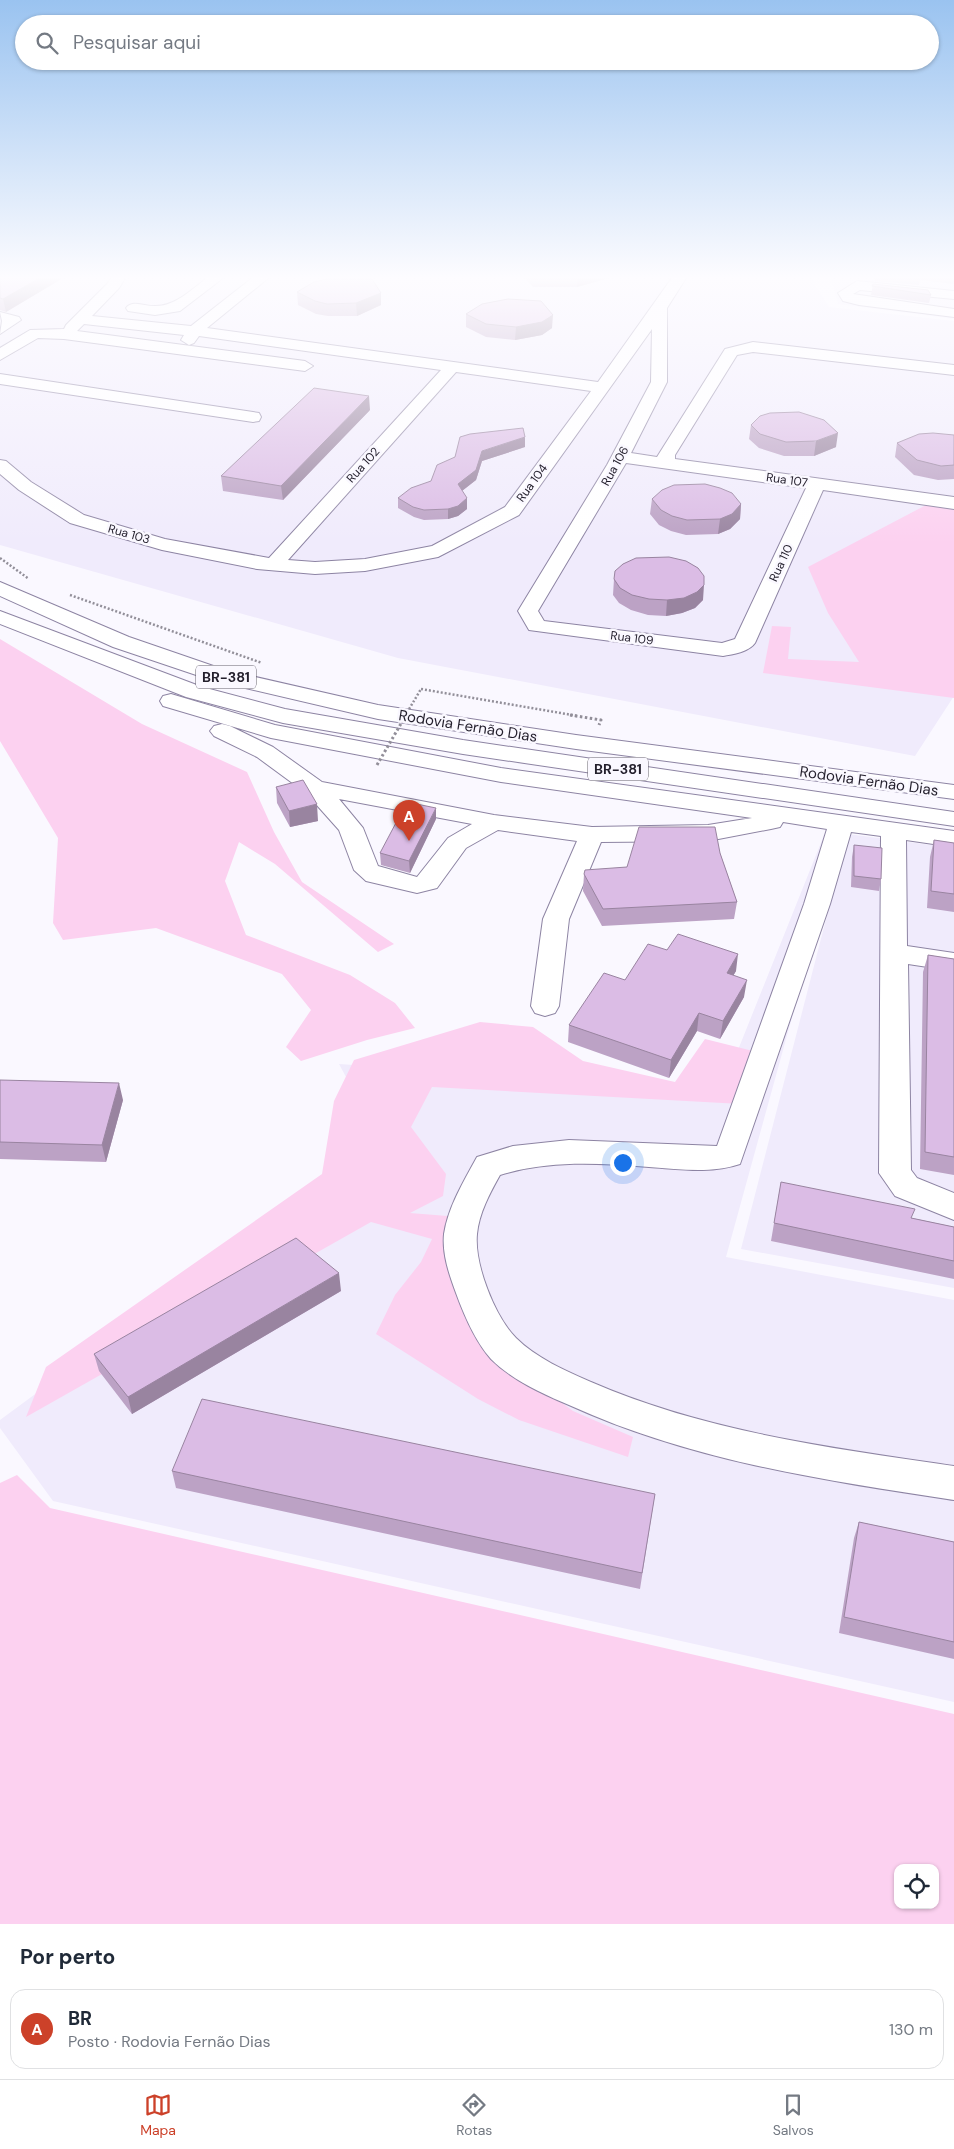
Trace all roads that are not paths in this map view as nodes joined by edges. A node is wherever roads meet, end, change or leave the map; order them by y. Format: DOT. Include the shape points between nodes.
graph roads {
  1 [pos="296,365"];
  2 [pos="436,365"];
  3 [pos="618,365"];
  4 [pos="659,365"];
  5 [pos="723,365"];
  6 [pos="908,365"];
  7 [pos="305,366"];
  8 [pos="452,367"];
  9 [pos="954,370"];
  10 [pos="0,379"];
  11 [pos="601,387"];
  12 [pos="253,417"];
  13 [pos="621,457"];
  14 [pos="667,463"];
  15 [pos="0,465"];
  16 [pos="817,484"];
  17 [pos="954,503"];
  18 [pos="274,564"];
  19 [pos="0,588"];
  20 [pos="528,611"];
  21 [pos="0,617"];
  22 [pos="37,633"];
  23 [pos="744,643"];
  24 [pos="170,701"];
  25 [pos="954,786"];
  26 [pos="921,787"];
  27 [pos="315,788"];
  28 [pos="954,792"];
  29 [pos="793,818"];
  30 [pos="954,819"];
  31 [pos="494,822"];
  32 [pos="841,824"];
  33 [pos="902,833"];
  34 [pos="592,835"];
  35 [pos="954,840"];
  36 [pos="895,948"];
  37 [pos="954,962"];
  38 [pos="545,1006"];
  39 [pos="954,1207"];
  40 [pos="954,1483"];
  1 -- 7 [label="main road"];
  2 -- 8 [label="main road"];
  3 -- 11 [label="main road, Rua 104"];
  4 -- 13 [label="main road, Rua 106" via="659,382"];
  5 -- 14 [label="main road" via="666,455"];
  6 -- 9 [label="main road"];
  8 -- 11 [label="main road"];
  8 -- 18 [label="main road, Rua 102"];
  10 -- 12 [label="main road"];
  11 -- 18 [label="main road, Rua 104" via="512,511 446,547 365,565 315,568"];
  13 -- 14 [label="main road, Rua 107"];
  13 -- 20 [label="main road, Rua 106"];
  14 -- 16 [label="main road, Rua 107"];
  15 -- 18 [label="main road, Rua 103" via="25,486 77,519 162,544"];
  16 -- 17 [label="main road, Rua 107"];
  16 -- 23 [label="main road, Rua 110"];
  19 -- 26 [label="main road, Rodovia Fernão Dias / BR-381" via="121,642 219,675 320,699 464,727"];
  20 -- 23 [label="main road, Rua 109" via="536,626 723,650"];
  21 -- 22 [label="main road, Rodovia Fernão Dias / BR-381"];
  22 -- 24 [label="main road, BR-381" via="110,677"];
  22 -- 30 [label="main road, Rodovia Fernão Dias / BR-381" via="194,692 283,716 464,747"];
  24 -- 27 [label="main road" via="265,752"];
  24 -- 29 [label="main road, BR-381" via="271,731 414,760"];
  25 -- 26 [label="main road"];
  26 -- 28 [label="main road, Rodovia Fernão Dias / BR-381"];
  27 -- 31 [label="main road"];
  27 -- 31 [label="main road" via="351,828 367,870 417,885 428,882 458,843"];
  29 -- 32 [label="main road, BR-381"];
  29 -- 34 [label="main road" via="708,833"];
  31 -- 34 [label="main road"];
  32 -- 33 [label="main road, BR-381"];
  32 -- 40 [label="main road" via="817,904 729,1156 711,1159 568,1152 525,1155 501,1161 488,1166 465,1217 460,1244 483,1320 504,1350 537,1372 581,1394 634,1418 714,1442"];
  33 -- 35 [label="main road, BR-381"];
  33 -- 36 [label="main road"];
  34 -- 38 [label="main road" via="556,919"];
  36 -- 37 [label="main road"];
  36 -- 39 [label="main road" via="895,1173 906,1187"];
}
